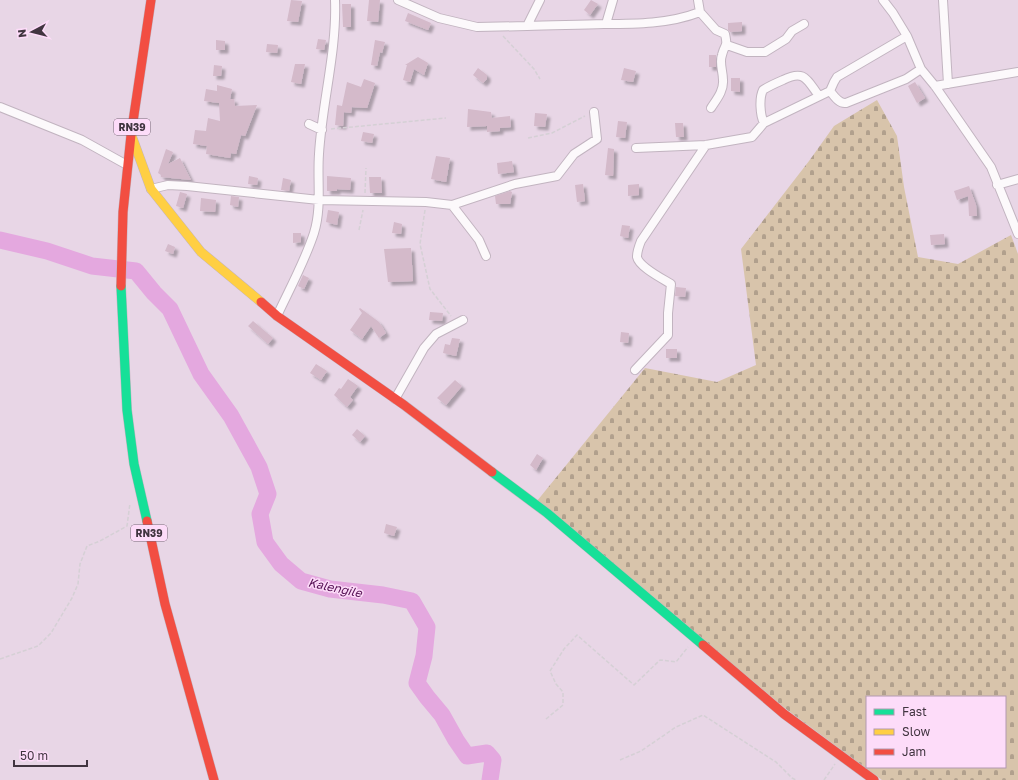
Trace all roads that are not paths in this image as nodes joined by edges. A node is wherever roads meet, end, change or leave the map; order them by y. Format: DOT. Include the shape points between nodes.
graph roads {
  1 [pos="151,0"];
  2 [pos="335,0"];
  3 [pos="398,0"];
  4 [pos="540,0"];
  5 [pos="613,0"];
  6 [pos="698,0"];
  7 [pos="883,0"];
  8 [pos="942,0"];
  9 [pos="700,12"];
  10 [pos="606,24"];
  11 [pos="804,24"];
  12 [pos="528,26"];
  13 [pos="907,36"];
  14 [pos="727,45"];
  15 [pos="921,69"];
  16 [pos="1018,72"];
  17 [pos="948,84"];
  18 [pos="935,86"];
  19 [pos="830,91"];
  20 [pos="819,96"];
  21 [pos="0,107"];
  22 [pos="711,108"];
  23 [pos="594,112"];
  24 [pos="764,123"];
  25 [pos="309,124"];
  26 [pos="322,130"];
  27 [pos="131,135"];
  28 [pos="706,145"];
  29 [pos="636,148"];
  30 [pos="127,165"];
  31 [pos="1018,179"];
  32 [pos="997,185"];
  33 [pos="151,189"];
  34 [pos="319,200"];
  35 [pos="452,205"];
  36 [pos="1018,234"];
  37 [pos="486,256"];
  38 [pos="277,316"];
  39 [pos="463,320"];
  40 [pos="635,370"];
  41 [pos="395,399"];
  42 [pos="214,780"];
  43 [pos="874,780"];
  1 -- 27 [label="main road, RN39"];
  2 -- 26 [label="street" via="334,33"];
  3 -- 12 [label="street" via="439,18 477,27"];
  4 -- 12 [label="street"];
  5 -- 10 [label="street"];
  6 -- 9 [label="street"];
  7 -- 13 [label="street"];
  8 -- 17 [label="street"];
  9 -- 10 [label="street" via="677,20 654,23"];
  9 -- 14 [label="street" via="716,30 724,34"];
  10 -- 12 [label="street"];
  11 -- 14 [label="street" via="765,52 747,52"];
  13 -- 15 [label="street"];
  13 -- 19 [label="street" via="838,77"];
  14 -- 22 [label="street" via="722,55 721,92"];
  15 -- 18 [label="street"];
  15 -- 19 [label="street" via="906,79 843,104"];
  16 -- 17 [label="street"];
  17 -- 18 [label="street"];
  18 -- 32 [label="street" via="991,167"];
  19 -- 20 [label="street"];
  20 -- 24 [label="street"];
  20 -- 24 [label="street" via="805,78 798,75 790,76 763,90 761,110"];
  21 -- 30 [label="street" via="82,140"];
  23 -- 35 [label="street" via="597,139 574,154 557,176 515,184"];
  24 -- 28 [label="street" via="752,137"];
  25 -- 26 [label="street"];
  26 -- 34 [label="street"];
  27 -- 30 [label="main road, RN39"];
  27 -- 33 [label="main road"];
  28 -- 29 [label="street"];
  28 -- 40 [label="street" via="641,241 637,251 637,258 641,264 671,284 668,335"];
  30 -- 42 [label="main road, RN39" via="121,280 127,410 134,464 165,604"];
  31 -- 32 [label="street"];
  32 -- 36 [label="street"];
  33 -- 34 [label="street" via="168,185 187,186"];
  33 -- 38 [label="main road" via="201,252"];
  34 -- 35 [label="street" via="426,202"];
  34 -- 38 [label="street" via="314,233"];
  35 -- 37 [label="street" via="479,240"];
  38 -- 41 [label="main road"];
  39 -- 41 [label="street" via="436,334 424,348"];
  41 -- 43 [label="main road" via="547,514 784,714"];
}
